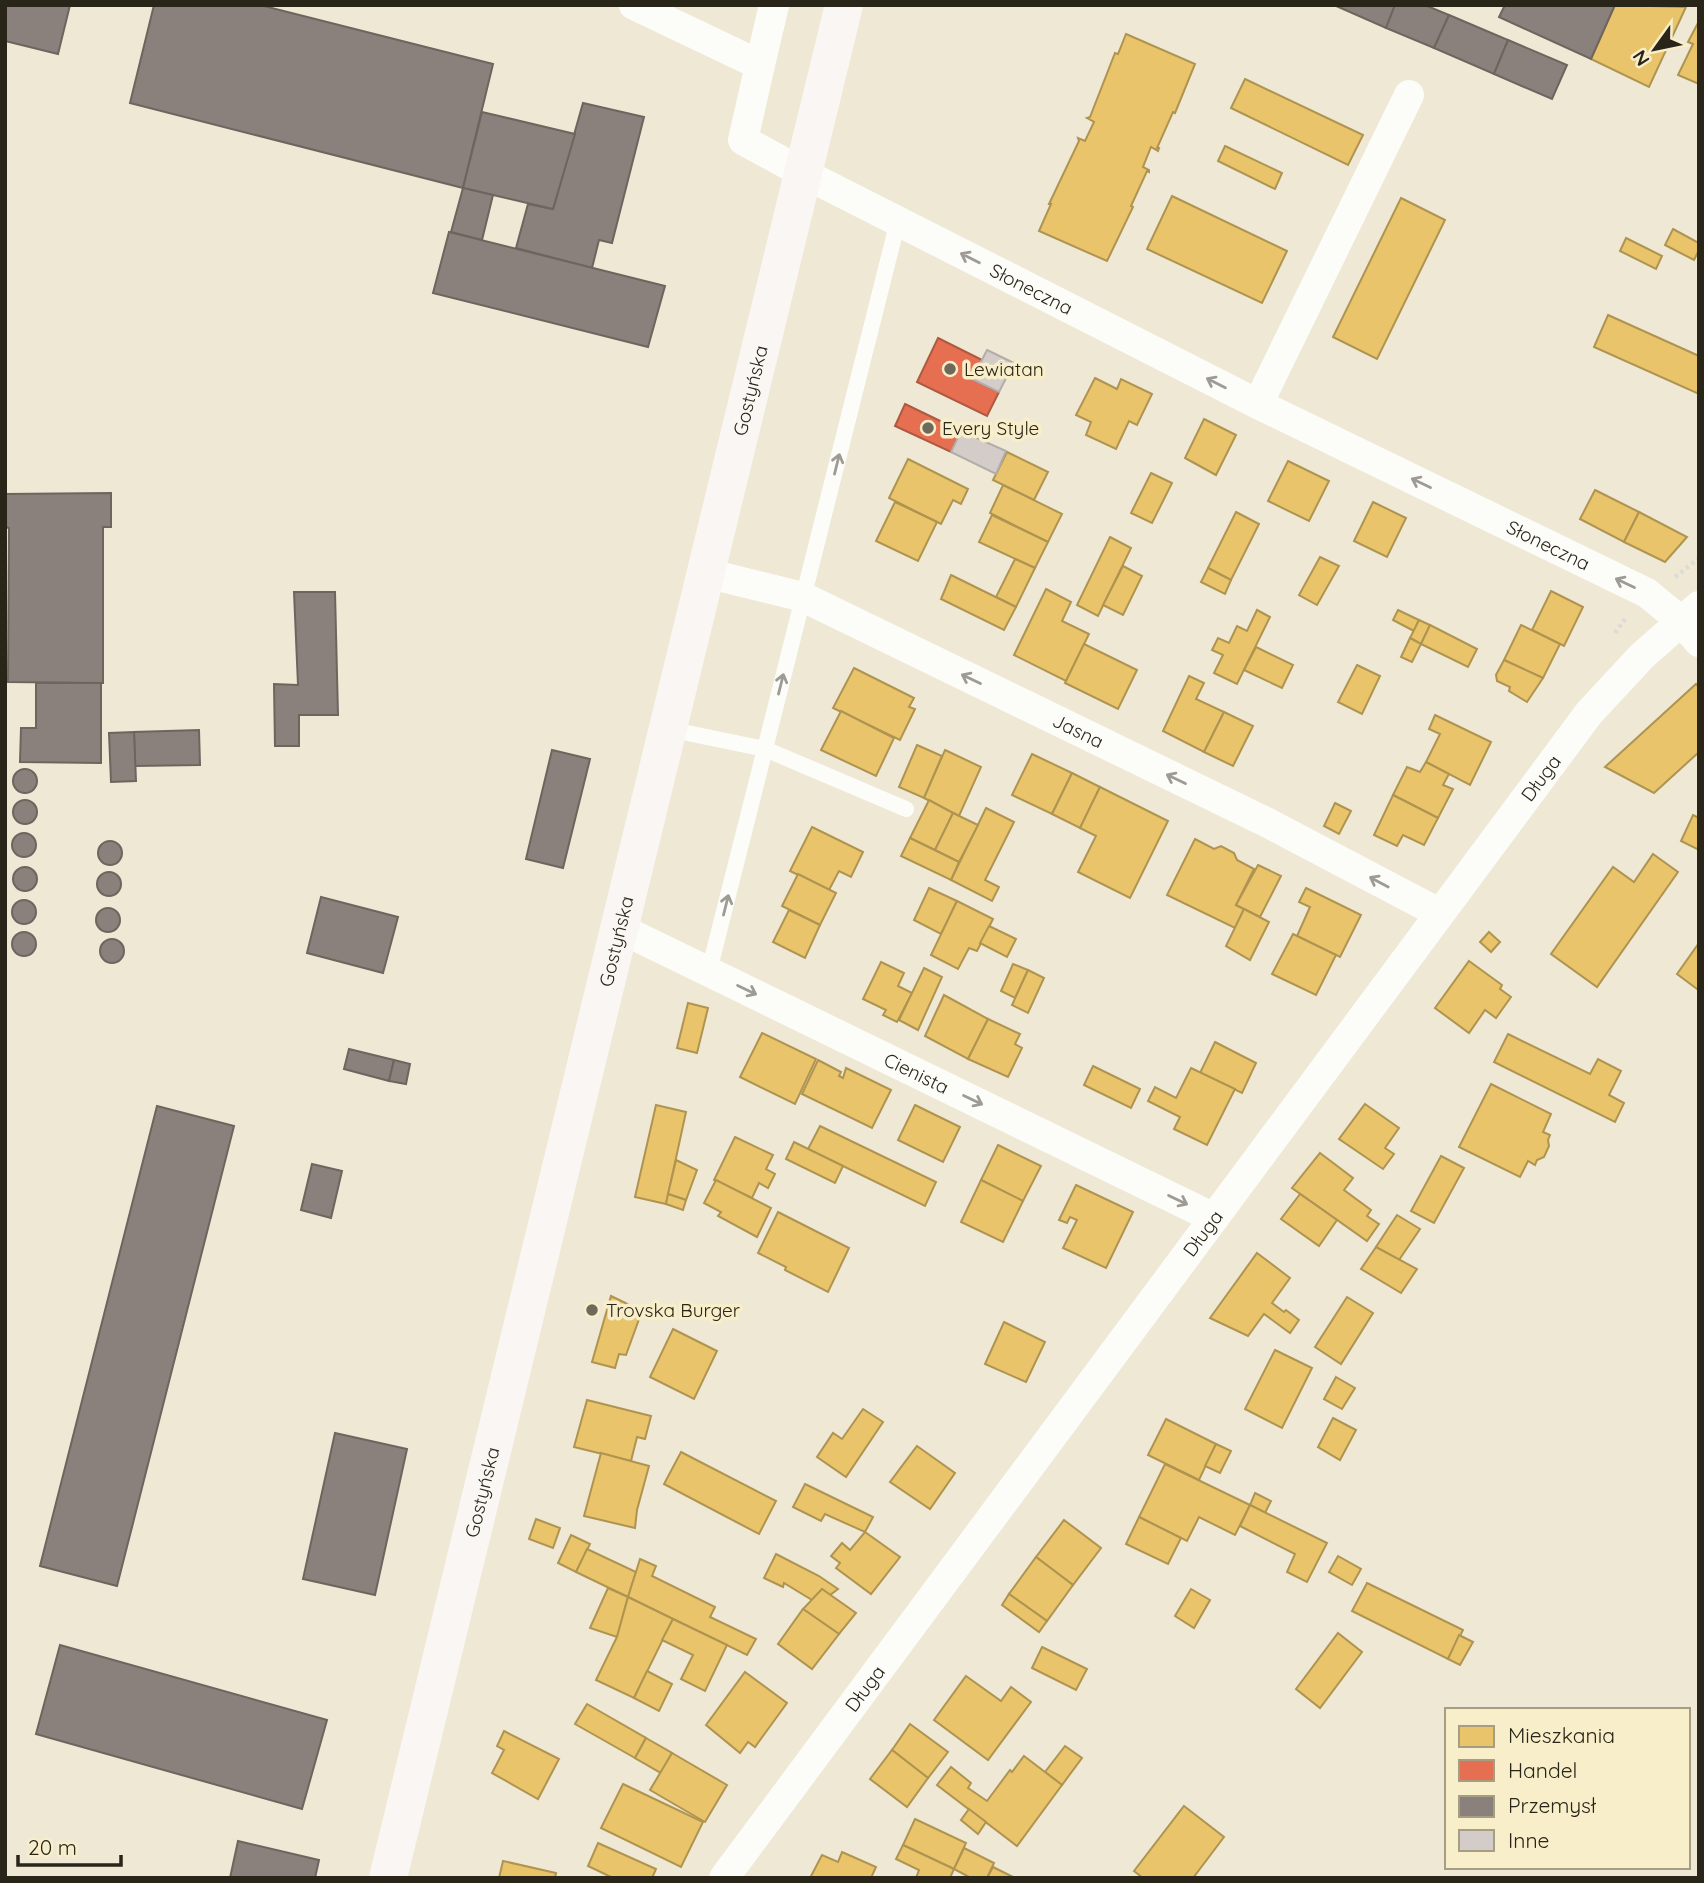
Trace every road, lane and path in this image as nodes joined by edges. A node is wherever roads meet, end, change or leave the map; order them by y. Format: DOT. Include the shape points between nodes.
graph roads {
  1 [pos="634,5"];
  2 [pos="774,5"];
  3 [pos="844,5"];
  4 [pos="760,65"];
  5 [pos="1409,95"];
  6 [pos="803,173"];
  7 [pos="898,221"];
  8 [pos="1258,404"];
  9 [pos="1699,558"];
  10 [pos="706,573"];
  11 [pos="1669,582"];
  12 [pos="803,597"];
  13 [pos="1693,623"];
  14 [pos="668,729"];
  15 [pos="765,749"];
  16 [pos="906,808"];
  17 [pos="1439,914"];
  18 [pos="619,928"];
  19 [pos="709,971"];
  20 [pos="1214,1218"];
  21 [pos="388,1878"];
  22 [pos="724,1878"];
  1 -- 4 [label="street"];
  2 -- 4 [label="street"];
  3 -- 6 [label="main road, Gostyńska"];
  4 -- 6 [label="street, Słoneczna" via="743,140"];
  5 -- 8 [label="street"];
  6 -- 7 [label="street, Słoneczna"];
  6 -- 10 [label="main road, Gostyńska"];
  8 -- 7 [label="street, Słoneczna, one-way"];
  12 -- 7 [label="lane, one-way"];
  13 -- 8 [label="street, Słoneczna, one-way" via="1647,593"];
  9 -- 11 [label="path"];
  10 -- 12 [label="street, Jasna"];
  10 -- 14 [label="main road, Gostyńska"];
  15 -- 12 [label="lane, one-way"];
  17 -- 12 [label="street, Jasna, one-way" via="1268,823"];
  13 -- 17 [label="street, Długa" via="1614,684"];
  14 -- 15 [label="lane"];
  14 -- 18 [label="main road, Gostyńska"];
  15 -- 16 [label="lane"];
  19 -- 15 [label="lane, one-way"];
  17 -- 20 [label="street, Długa"];
  18 -- 19 [label="street, Cienista"];
  18 -- 21 [label="main road, Gostyńska"];
  19 -- 20 [label="street, Cienista, one-way"];
  20 -- 22 [label="street, Długa"];
}
